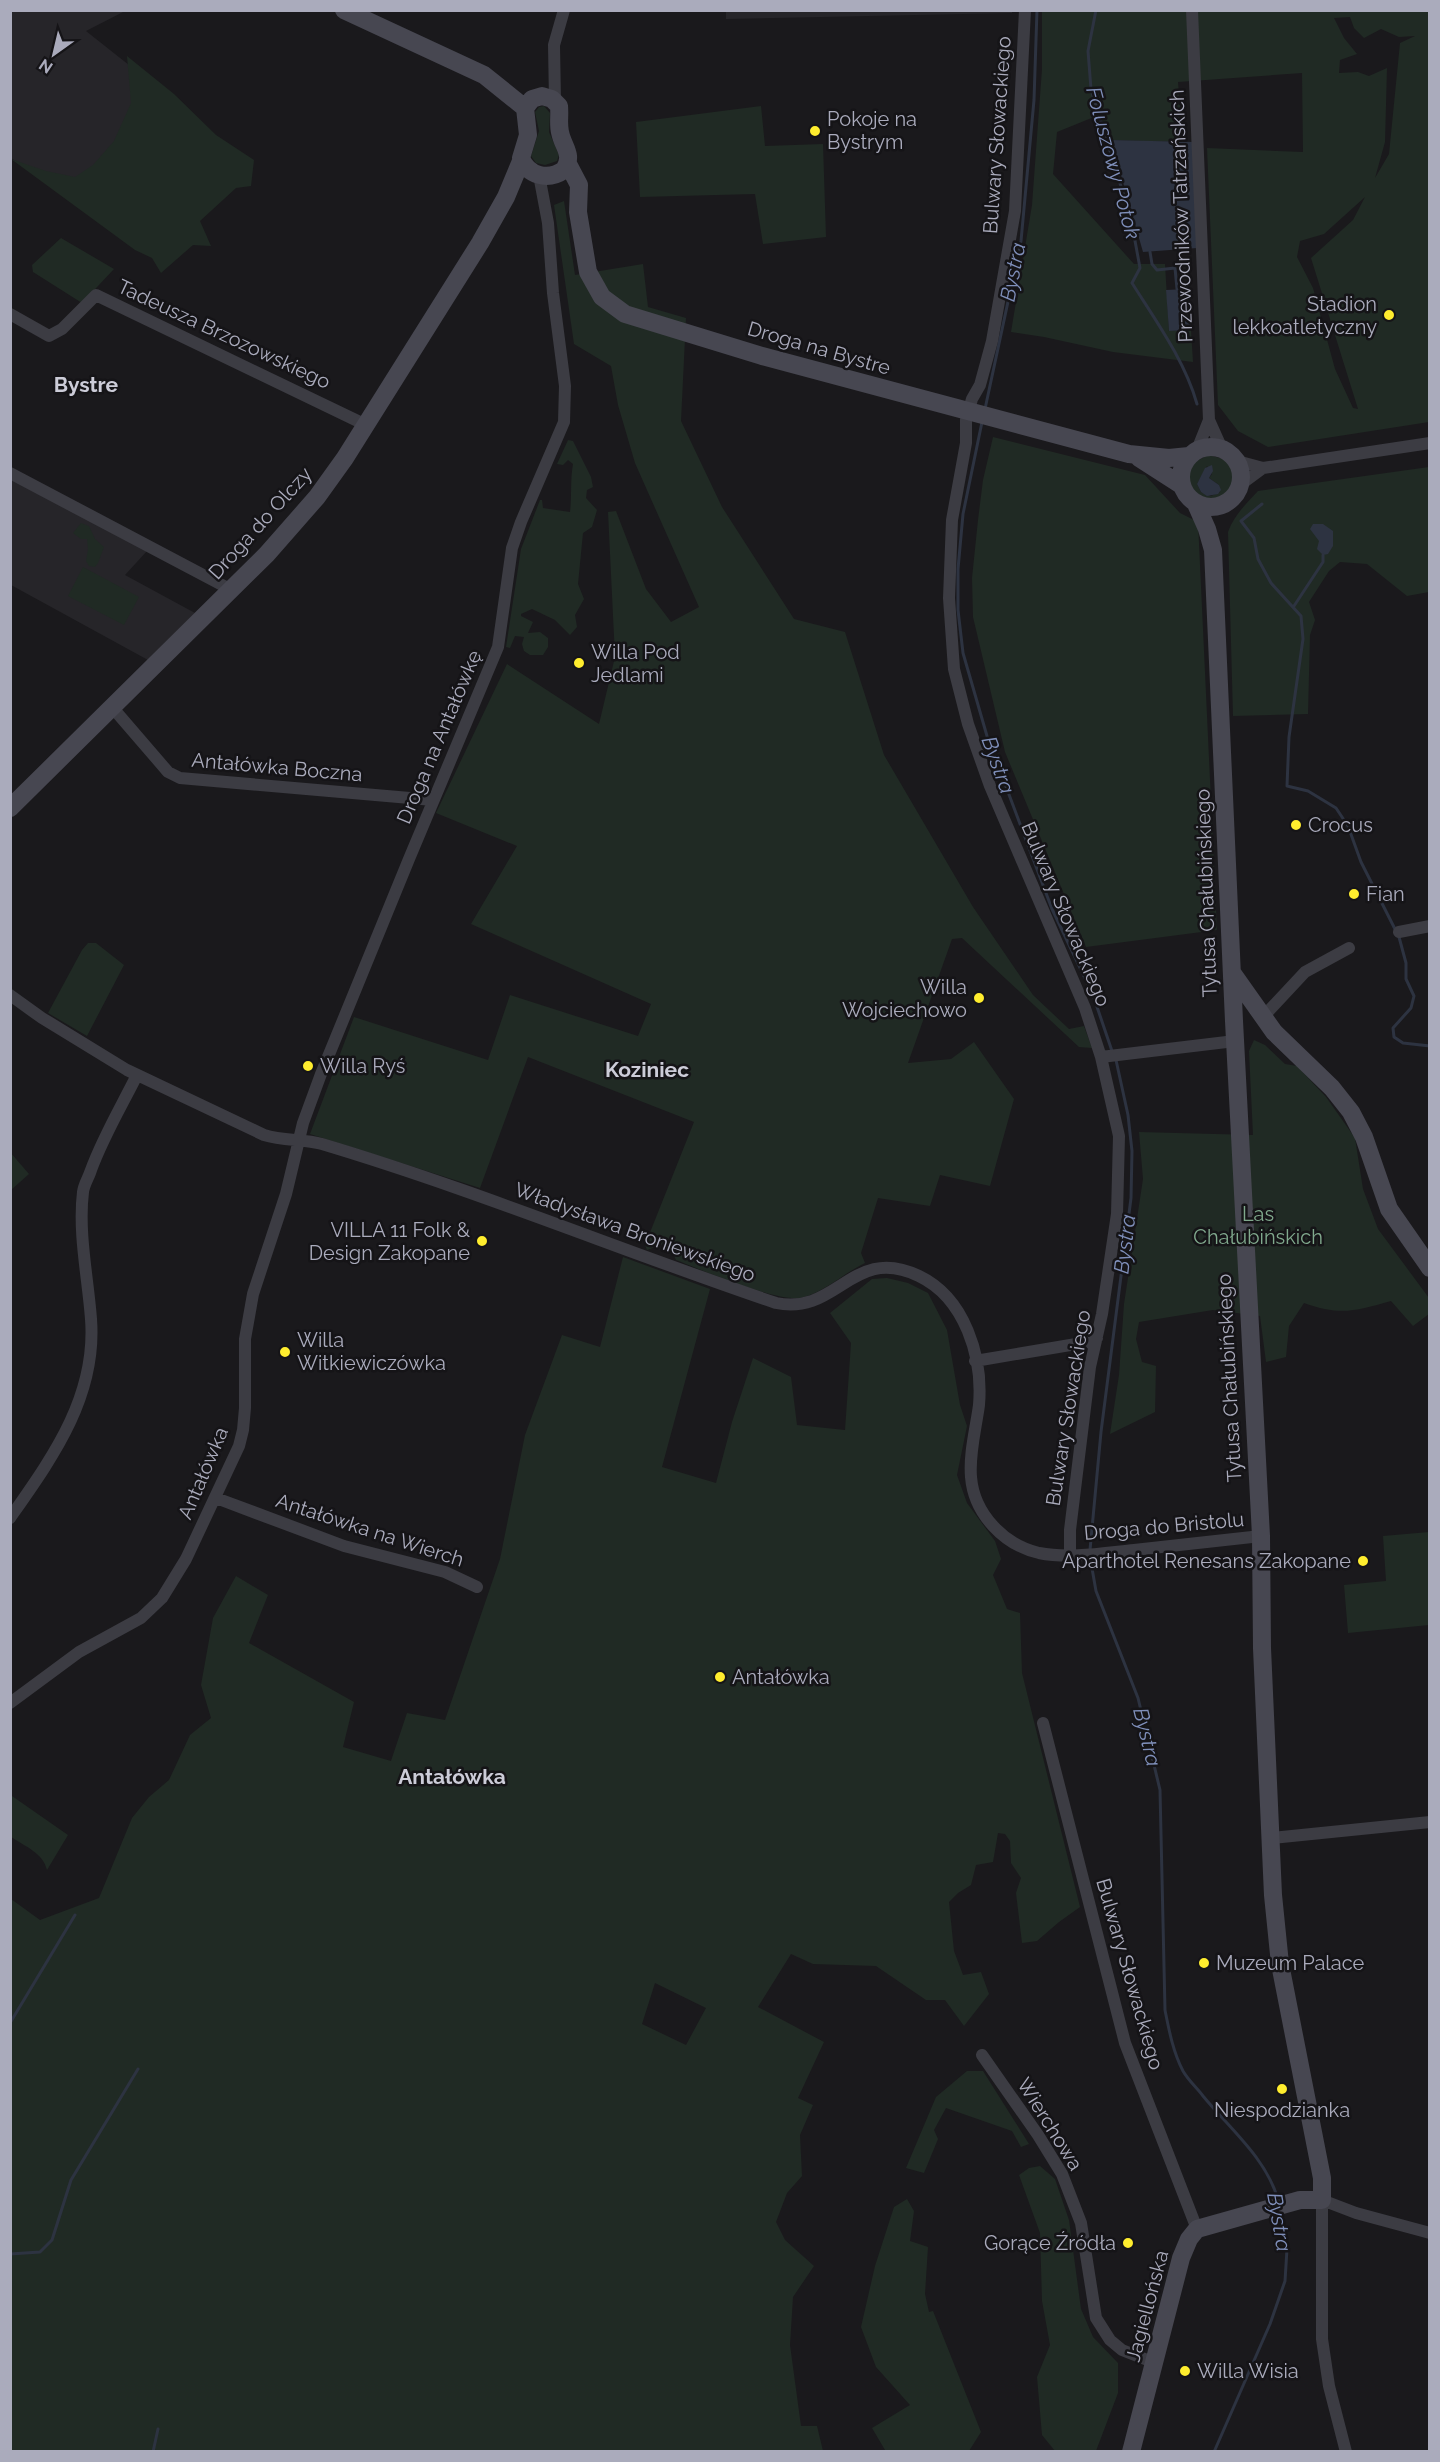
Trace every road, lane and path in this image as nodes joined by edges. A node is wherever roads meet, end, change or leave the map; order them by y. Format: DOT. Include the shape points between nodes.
graph roads {
  1 [pos="344,10"];
  2 [pos="1025,10"];
  3 [pos="1192,10"];
  4 [pos="565,12"];
  5 [pos="538,101"];
  6 [pos="545,170"];
  7 [pos="10,314"];
  8 [pos="972,412"];
  9 [pos="1209,420"];
  10 [pos="366,424"];
  11 [pos="1430,442"];
  12 [pos="1222,449"];
  13 [pos="1193,453"];
  14 [pos="1129,454"];
  15 [pos="1237,461"];
  16 [pos="1263,468"];
  17 [pos="10,473"];
  18 [pos="1181,485"];
  19 [pos="1240,485"];
  20 [pos="1227,503"];
  21 [pos="1196,504"];
  22 [pos="1213,550"];
  23 [pos="229,592"];
  24 [pos="112,707"];
  25 [pos="433,800"];
  26 [pos="10,808"];
  27 [pos="1430,926"];
  28 [pos="1399,932"];
  29 [pos="1349,948"];
  30 [pos="1233,973"];
  31 [pos="10,995"];
  32 [pos="1234,1020"];
  33 [pos="1268,1025"];
  34 [pos="1235,1041"];
  35 [pos="1103,1057"];
  36 [pos="137,1075"];
  37 [pos="299,1140"];
  38 [pos="1430,1268"];
  39 [pos="1097,1338"];
  40 [pos="975,1361"];
  41 [pos="216,1498"];
  42 [pos="10,1518"];
  43 [pos="1261,1536"];
  44 [pos="1075,1554"];
  45 [pos="477,1587"];
  46 [pos="10,1703"];
  47 [pos="1043,1723"];
  48 [pos="1430,1822"];
  49 [pos="1272,1838"];
  50 [pos="982,2055"];
  51 [pos="1322,2200"];
  52 [pos="1197,2229"];
  53 [pos="1430,2233"];
  54 [pos="1155,2362"];
  55 [pos="1131,2451"];
  56 [pos="1346,2451"];
  1 -- 5 [label="street"];
  2 -- 8 [label="street, Bulwary Słowackiego" via="1015,211 992,342"];
  3 -- 9 [label="street, Przewodników Tatrzańskich"];
  4 -- 5 [label="street" via="556,34 553,62"];
  5 -- 6 [label="street, Droga do Olczy" via="521,153"];
  5 -- 6 [label="street, Droga na Bystre" via="559,109 560,133 569,153"];
  6 -- 8 [label="street, Droga na Bystre" via="579,185 582,240 590,276 602,297 622,312 762,356"];
  6 -- 10 [label="street, Droga do Olczy" via="507,195"];
  6 -- 25 [label="street, Droga na Antałówkę" via="544,196 565,413 512,548 498,647"];
  7 -- 10 [label="street, Tadeusza Brzozowskiego" via="49,336 62,329 96,295"];
  8 -- 14 [label="street, Droga na Bystre"];
  8 -- 35 [label="street, Bulwary Słowackiego" via="966,424 952,520 951,640 957,684 990,786"];
  9 -- 12 [label="street"];
  9 -- 13 [label="street"];
  10 -- 23 [label="street, Droga do Olczy" via="302,516"];
  11 -- 16 [label="street"];
  12 -- 13 [label="street" via="1209,447"];
  12 -- 15 [label="street"];
  13 -- 14 [label="street, Droga na Bystre" via="1169,458"];
  13 -- 18 [label="street" via="1181,470"];
  14 -- 18 [label="street, Droga na Bystre"];
  15 -- 16 [label="street"];
  15 -- 19 [label="street"];
  16 -- 19 [label="street"];
  17 -- 23 [label="street"];
  18 -- 21 [label="street"];
  19 -- 20 [label="street"];
  20 -- 21 [label="street" via="1210,508"];
  20 -- 22 [label="street, Tytusa Chałubińskiego"];
  21 -- 22 [label="street, Tytusa Chałubińskiego"];
  22 -- 30 [label="street, Tytusa Chałubińskiego"];
  23 -- 24 [label="street, Droga do Olczy"];
  24 -- 25 [label="street, Antałówka Boczna" via="168,772 180,777"];
  24 -- 26 [label="street, Droga do Olczy"];
  25 -- 37 [label="street, Droga na Antałówkę" via="321,1074"];
  27 -- 28 [label="street"];
  29 -- 33 [label="street" via="1305,972"];
  30 -- 32 [label="street, Tytusa Chałubińskiego"];
  30 -- 33 [label="street"];
  31 -- 36 [label="street, Władysława Broniewskiego"];
  32 -- 33 [label="street"];
  32 -- 34 [label="street, Tytusa Chałubińskiego"];
  33 -- 38 [label="street" via="1347,1107 1364,1137 1389,1209"];
  34 -- 35 [label="street"];
  34 -- 43 [label="street, Tytusa Chałubińskiego"];
  35 -- 39 [label="street, Bulwary Słowackiego" via="1119,1136 1118,1214"];
  36 -- 37 [label="street, Władysława Broniewskiego" via="264,1136"];
  36 -- 42 [label="street" via="83,1190 92,1325 82,1395 68,1430"];
  37 -- 40 [label="street, Władysława Broniewskiego" via="408,1172 776,1303 811,1303 873,1268 904,1270 929,1282 954,1304 968,1332"];
  37 -- 41 [label="street, Antałówka" via="253,1294 244,1339 243,1430"];
  39 -- 40 [label="street"];
  39 -- 44 [label="street, Bulwary Słowackiego" via="1073,1502"];
  40 -- 44 [label="street, Władysława Broniewskiego" via="979,1402 971,1474 979,1507 1014,1544 1038,1552"];
  41 -- 45 [label="street, Antałówka na Wierch" via="344,1546 445,1572"];
  41 -- 46 [label="street, Antałówka" via="174,1582 153,1608 79,1652"];
  43 -- 44 [label="street, Droga do Bristolu"];
  43 -- 49 [label="street, Tytusa Chałubińskiego"];
  47 -- 52 [label="street, Bulwary Słowackiego" via="1125,2043"];
  48 -- 49 [label="street"];
  49 -- 51 [label="street, Tytusa Chałubińskiego" via="1280,1964 1321,2171"];
  50 -- 54 [label="street, Wierchowa" via="1062,2175 1081,2223 1096,2318 1110,2340 1122,2350"];
  51 -- 52 [label="street" via="1294,2202"];
  51 -- 53 [label="street"];
  51 -- 56 [label="street" via="1323,2346"];
  52 -- 54 [label="street, Jagiellońska" via="1181,2258"];
  54 -- 55 [label="street, Jagiellońska"];
}
